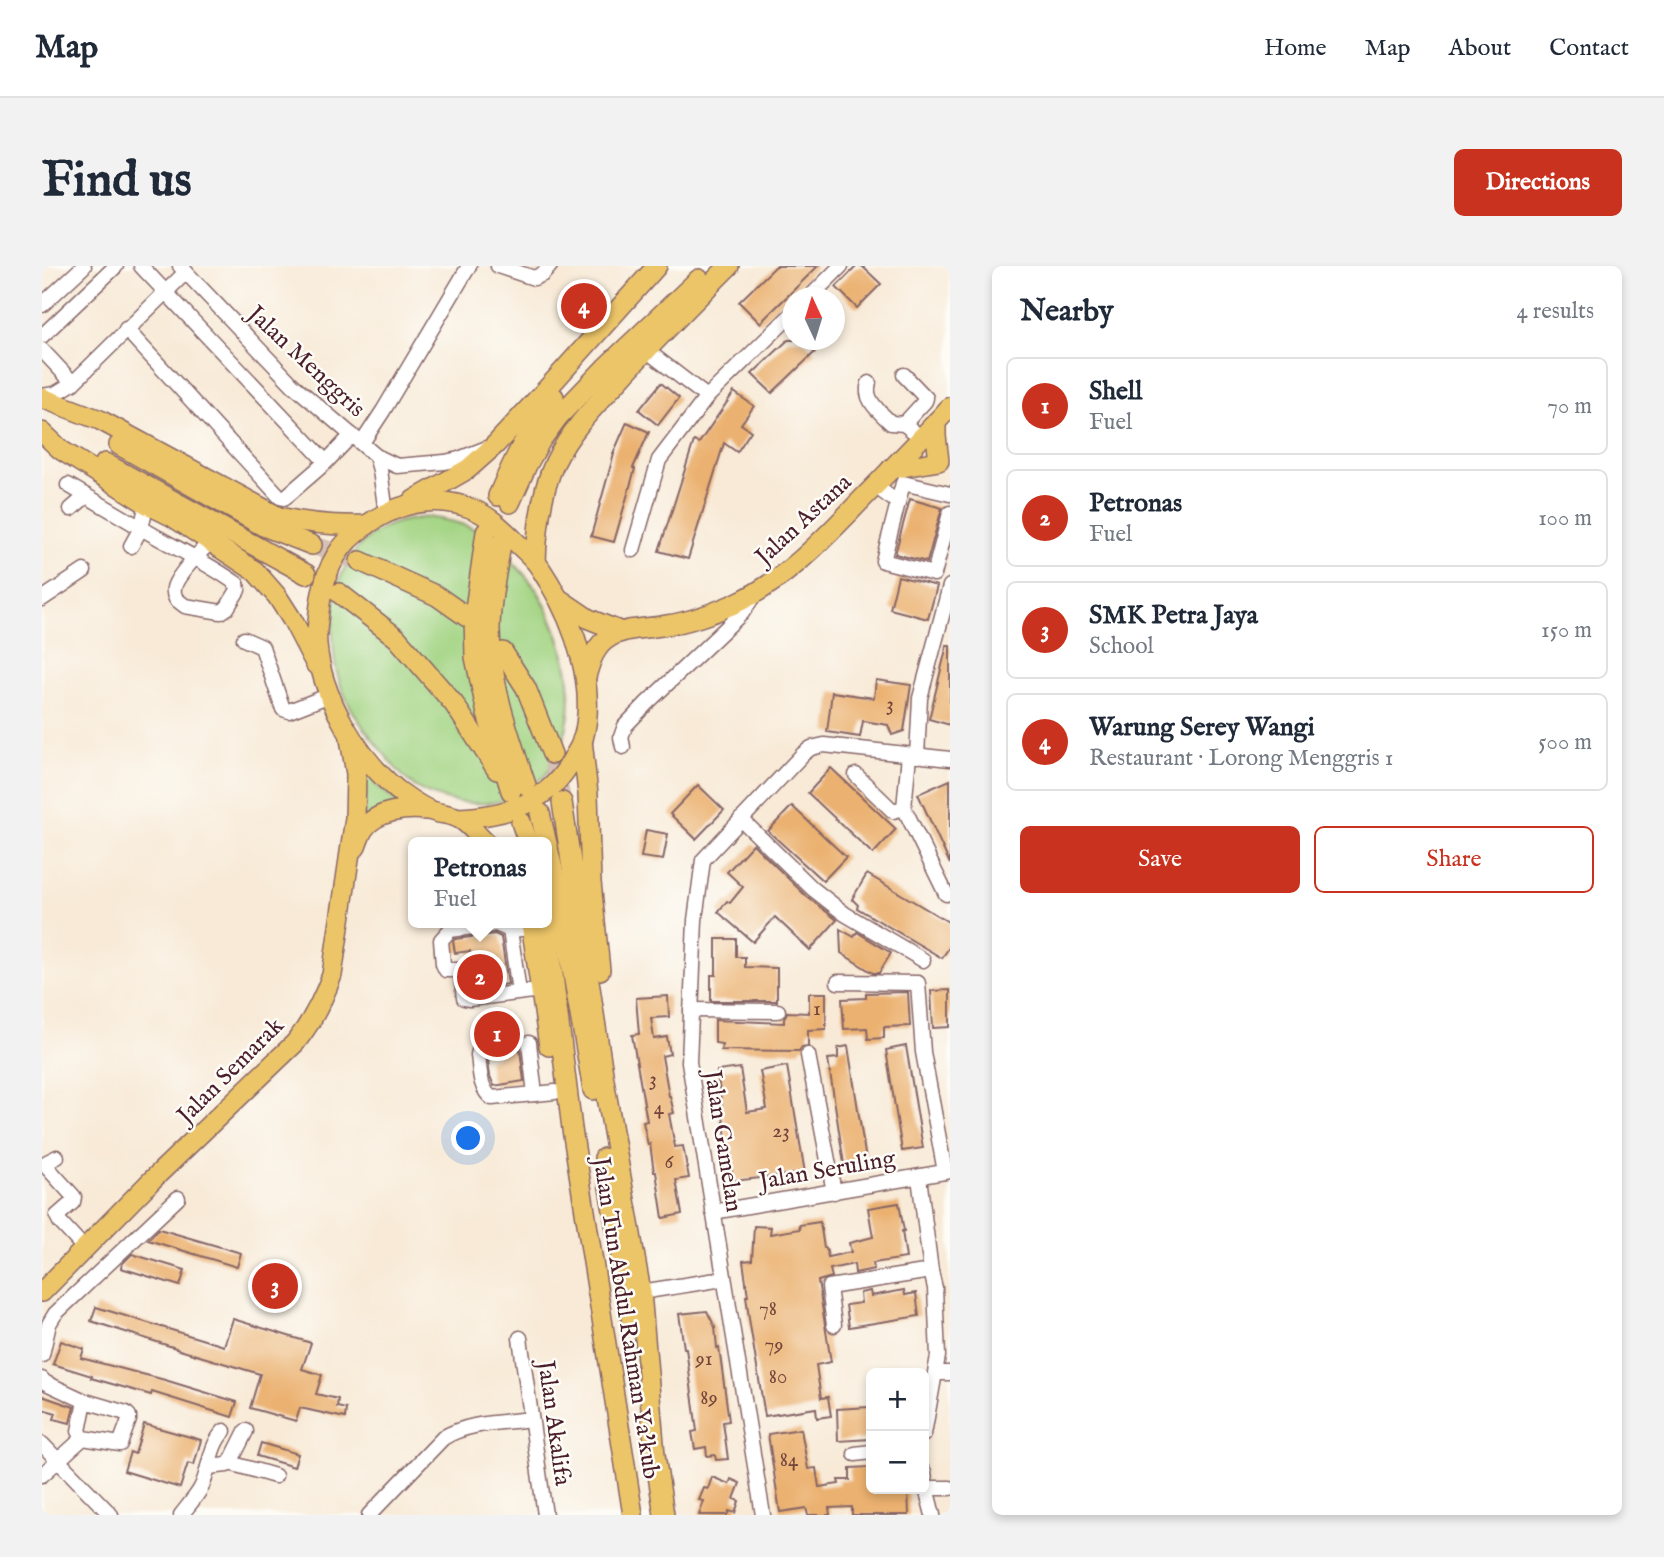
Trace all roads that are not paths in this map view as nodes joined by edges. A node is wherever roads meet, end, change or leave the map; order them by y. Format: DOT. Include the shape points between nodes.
graph roads {
  1 [pos="84,266"];
  2 [pos="116,266"];
  3 [pos="141,266"];
  4 [pos="469,266"];
  5 [pos="498,266"];
  6 [pos="550,266"];
  7 [pos="657,266"];
  8 [pos="670,266"];
  9 [pos="712,266"];
  10 [pos="729,266"];
  11 [pos="841,266"];
  12 [pos="183,269"];
  13 [pos="820,287"];
  14 [pos="165,292"];
  15 [pos="43,302"];
  16 [pos="782,325"];
  17 [pos="126,329"];
  18 [pos="42,336"];
  19 [pos="42,350"];
  20 [pos="646,350"];
  21 [pos="904,375"];
  22 [pos="73,383"];
  23 [pos="869,383"];
  24 [pos="707,397"];
  25 [pos="47,400"];
  26 [pos="950,407"];
  27 [pos="936,422"];
  28 [pos="904,424"];
  29 [pos="42,430"];
  30 [pos="357,439"];
  31 [pos="916,443"];
  32 [pos="495,445"];
  33 [pos="376,456"];
  34 [pos="326,462"];
  35 [pos="945,463"];
  36 [pos="891,469"];
  37 [pos="68,485"];
  38 [pos="875,485"];
  39 [pos="950,494"];
  40 [pos="85,497"];
  41 [pos="897,502"];
  42 [pos="147,504"];
  43 [pos="71,509"];
  44 [pos="395,509"];
  45 [pos="950,513"];
  46 [pos="367,525"];
  47 [pos="141,528"];
  48 [pos="494,538"];
  49 [pos="211,541"];
  50 [pos="312,545"];
  51 [pos="131,547"];
  52 [pos="633,550"];
  53 [pos="195,558"];
  54 [pos="360,561"];
  55 [pos="536,562"];
  56 [pos="84,571"];
  57 [pos="306,574"];
  58 [pos="950,586"];
  59 [pos="340,593"];
  60 [pos="755,594"];
  61 [pos="557,596"];
  62 [pos="42,599"];
  63 [pos="467,617"];
  64 [pos="622,632"];
  65 [pos="244,639"];
  66 [pos="503,652"];
  67 [pos="585,681"];
  68 [pos="327,688"];
  69 [pos="349,734"];
  70 [pos="582,740"];
  71 [pos="623,747"];
  72 [pos="552,754"];
  73 [pos="913,755"];
  74 [pos="950,760"];
  75 [pos="856,775"];
  76 [pos="562,802"];
  77 [pos="904,808"];
  78 [pos="430,810"];
  79 [pos="540,813"];
  80 [pos="458,818"];
  81 [pos="741,819"];
  82 [pos="521,822"];
  83 [pos="479,837"];
  84 [pos="526,837"];
  85 [pos="545,837"];
  86 [pos="349,864"];
  87 [pos="552,866"];
  88 [pos="946,894"];
  89 [pos="463,928"];
  90 [pos="506,928"];
  91 [pos="518,928"];
  92 [pos="537,928"];
  93 [pos="538,928"];
  94 [pos="510,930"];
  95 [pos="923,960"];
  96 [pos="838,982"];
  97 [pos="541,990"];
  98 [pos="519,992"];
  99 [pos="691,1010"];
  100 [pos="778,1011"];
  101 [pos="490,1049"];
  102 [pos="808,1055"];
  103 [pos="604,1080"];
  104 [pos="545,1093"];
  105 [pos="572,1129"];
  106 [pos="57,1157"];
  107 [pos="947,1171"];
  108 [pos="919,1177"];
  109 [pos="834,1192"];
  110 [pos="178,1198"];
  111 [pos="713,1212"];
  112 [pos="85,1249"];
  113 [pos="931,1271"];
  114 [pos="723,1279"];
  115 [pos="943,1288"];
  116 [pos="42,1292"];
  117 [pos="641,1292"];
  118 [pos="834,1325"];
  119 [pos="520,1338"];
  120 [pos="42,1355"];
  121 [pos="943,1373"];
  122 [pos="42,1379"];
  123 [pos="85,1401"];
  124 [pos="531,1419"];
  125 [pos="224,1431"];
  126 [pos="246,1431"];
  127 [pos="925,1431"];
  128 [pos="83,1438"];
  129 [pos="42,1444"];
  130 [pos="866,1453"];
  131 [pos="855,1454"];
  132 [pos="655,1455"];
  133 [pos="57,1460"];
  134 [pos="230,1463"];
  135 [pos="208,1467"];
  136 [pos="42,1475"];
  137 [pos="275,1476"];
  138 [pos="929,1488"];
  139 [pos="950,1488"];
  140 [pos="928,1494"];
  141 [pos="631,1513"];
  142 [pos="111,1515"];
  143 [pos="181,1515"];
  144 [pos="369,1515"];
  145 [pos="545,1515"];
  146 [pos="664,1515"];
  147 [pos="763,1515"];
  148 [pos="933,1515"];
  1 -- 15 [label="street"];
  2 -- 18 [label="street"];
  3 -- 14 [label="street"];
  4 -- 30 [label="street" via="383,411"];
  5 -- 6 [label="street" via="534,278"];
  7 -- 32 [label="main road"];
  8 -- 9 [label="main road" via="530,430 516,455 504,500 558,417"];
  10 -- 20 [label="main road"];
  11 -- 13 [label="street"];
  12 -- 14 [label="street"];
  12 -- 30 [label="street, Jalan Menggris" via="293,385"];
  14 -- 17 [label="street"];
  14 -- 34 [label="street"];
  16 -- 24 [label="street"];
  17 -- 22 [label="street"];
  17 -- 34 [label="street" via="280,497"];
  19 -- 22 [label="street"];
  20 -- 24 [label="street"];
  20 -- 55 [label="main road" via="573,430 554,464 537,534"];
  21 -- 28 [label="street" via="926,398"];
  22 -- 25 [label="street"];
  23 -- 28 [label="street" via="871,403 891,423"];
  24 -- 52 [label="street" via="659,460"];
  25 -- 46 [label="main road" via="100,420 279,517"];
  25 -- 50 [label="main road" via="263,526"];
  26 -- 27 [label="main road, Jalan Astana"];
  27 -- 31 [label="main road, Jalan Astana"];
  27 -- 35 [label="main road"];
  28 -- 31 [label="street"];
  29 -- 42 [label="main road" via="61,450"];
  29 -- 57 [label="main road"];
  30 -- 33 [label="street, Jalan Menggris"];
  30 -- 34 [label="street"];
  31 -- 35 [label="street"];
  31 -- 36 [label="main road, Jalan Astana"];
  32 -- 33 [label="street, Jalan Menggris" via="458,459 421,464 397,466"];
  32 -- 44 [label="main road" via="468,469"];
  33 -- 44 [label="street"];
  35 -- 36 [label="main road"];
  36 -- 38 [label="main road, Jalan Astana"];
  37 -- 40 [label="street"];
  38 -- 41 [label="street"];
  38 -- 60 [label="main road, Jalan Astana" via="811,551"];
  39 -- 41 [label="street" via="903,483"];
  40 -- 43 [label="street"];
  40 -- 47 [label="street"];
  41 -- 45 [label="street" via="883,561 934,574"];
  42 -- 47 [label="street"];
  42 -- 49 [label="main road"];
  44 -- 46 [label="main road"];
  44 -- 55 [label="main road" via="433,501 464,506 500,527"];
  46 -- 68 [label="main road" via="337,553 325,578 317,643"];
  47 -- 51 [label="street"];
  47 -- 53 [label="street"];
  48 -- 59 [label="main road" via="474,616 475,657 487,713 518,788 397,638"];
  49 -- 53 [label="street"];
  49 -- 68 [label="main road" via="255,571 277,596"];
  53 -- 53 [label="street" via="237,584 238,590 221,612 185,606 176,599 175,584"];
  54 -- 63 [label="main road" via="437,596"];
  55 -- 61 [label="main road"];
  56 -- 62 [label="street"];
  58 -- 73 [label="street" via="920,698"];
  60 -- 64 [label="main road, Jalan Astana" via="692,619"];
  60 -- 71 [label="street" via="742,613 625,726"];
  61 -- 64 [label="main road" via="589,619"];
  61 -- 67 [label="main road" via="576,638"];
  64 -- 67 [label="main road" via="600,645"];
  65 -- 68 [label="street" via="262,647 283,709 289,711"];
  66 -- 72 [label="main road" via="526,688"];
  67 -- 70 [label="main road"];
  68 -- 69 [label="main road"];
  69 -- 78 [label="main road" via="392,785"];
  69 -- 86 [label="main road, Jalan Semarak" via="356,774"];
  70 -- 80 [label="main road" via="566,771 532,801 494,815"];
  70 -- 103 [label="main road" via="604,1012"];
  73 -- 74 [label="street, Jalan Gamelan"];
  73 -- 77 [label="street"];
  73 -- 81 [label="street, Jalan Gamelan" via="824,745 811,748"];
  75 -- 77 [label="street" via="893,811"];
  76 -- 103 [label="main road"];
  77 -- 88 [label="street"];
  78 -- 80 [label="main road"];
  78 -- 86 [label="main road" via="402,809 369,823"];
  79 -- 85 [label="main road"];
  80 -- 83 [label="main road"];
  81 -- 95 [label="street" via="845,914"];
  81 -- 99 [label="street, Jalan Gamelan" via="703,860"];
  82 -- 84 [label="main road"];
  86 -- 112 [label="main road, Jalan Semarak" via="332,975 306,1029"];
  87 -- 132 [label="main road"];
  89 -- 98 [label="street" via="450,930 442,940 443,964 446,970 461,975 464,999"];
  90 -- 94 [label="street"];
  91 -- 94 [label="street"];
  92 -- 97 [label="main road"];
  93 -- 105 [label="main road, Jalan Tun Abdul Rahman Ya'kub"];
  94 -- 98 [label="street"];
  96 -- 107 [label="street" via="918,983 923,1052"];
  97 -- 98 [label="street"];
  97 -- 104 [label="main road" via="531,1043"];
  99 -- 100 [label="street"];
  99 -- 111 [label="street, Jalan Gamelan" via="689,1062"];
  101 -- 104 [label="street" via="478,1055 486,1094 492,1098"];
  102 -- 109 [label="street"];
  103 -- 117 [label="main road, Jalan Tun Abdul Rahman Ya'kub"];
  104 -- 105 [label="main road"];
  105 -- 141 [label="main road, Jalan Tun Abdul Rahman Ya'kub"];
  106 -- 112 [label="street" via="46,1166 74,1198 57,1216"];
  107 -- 108 [label="street, Jalan Seruling"];
  108 -- 109 [label="street, Jalan Seruling"];
  108 -- 113 [label="street"];
  109 -- 111 [label="street, Jalan Seruling"];
  110 -- 120 [label="street" via="55,1314"];
  111 -- 114 [label="street, Jalan Gamelan"];
  112 -- 116 [label="main road, Jalan Semarak"];
  113 -- 115 [label="street"];
  113 -- 118 [label="street" via="829,1287"];
  114 -- 117 [label="street"];
  114 -- 147 [label="street, Jalan Gamelan"];
  115 -- 121 [label="street" via="938,1356"];
  117 -- 132 [label="main road, Jalan Tun Abdul Rahman Ya'kub"];
  119 -- 124 [label="street, Jalan Akalifa"];
  121 -- 127 [label="street"];
  122 -- 123 [label="street"];
  123 -- 128 [label="street" via="79,1431"];
  123 -- 128 [label="street" via="126,1413 129,1420 120,1444"];
  124 -- 144 [label="street" via="453,1432"];
  124 -- 145 [label="street, Jalan Akalifa"];
  125 -- 135 [label="street"];
  126 -- 134 [label="street"];
  128 -- 133 [label="street"];
  129 -- 133 [label="street"];
  130 -- 131 [label="street"];
  132 -- 146 [label="main road, Jalan Tun Abdul Rahman Ya'kub"];
  133 -- 136 [label="street"];
  133 -- 142 [label="street"];
  134 -- 135 [label="street"];
  134 -- 137 [label="street"];
  135 -- 143 [label="street" via="200,1489"];
  138 -- 139 [label="street"];
  140 -- 148 [label="street"];
}
